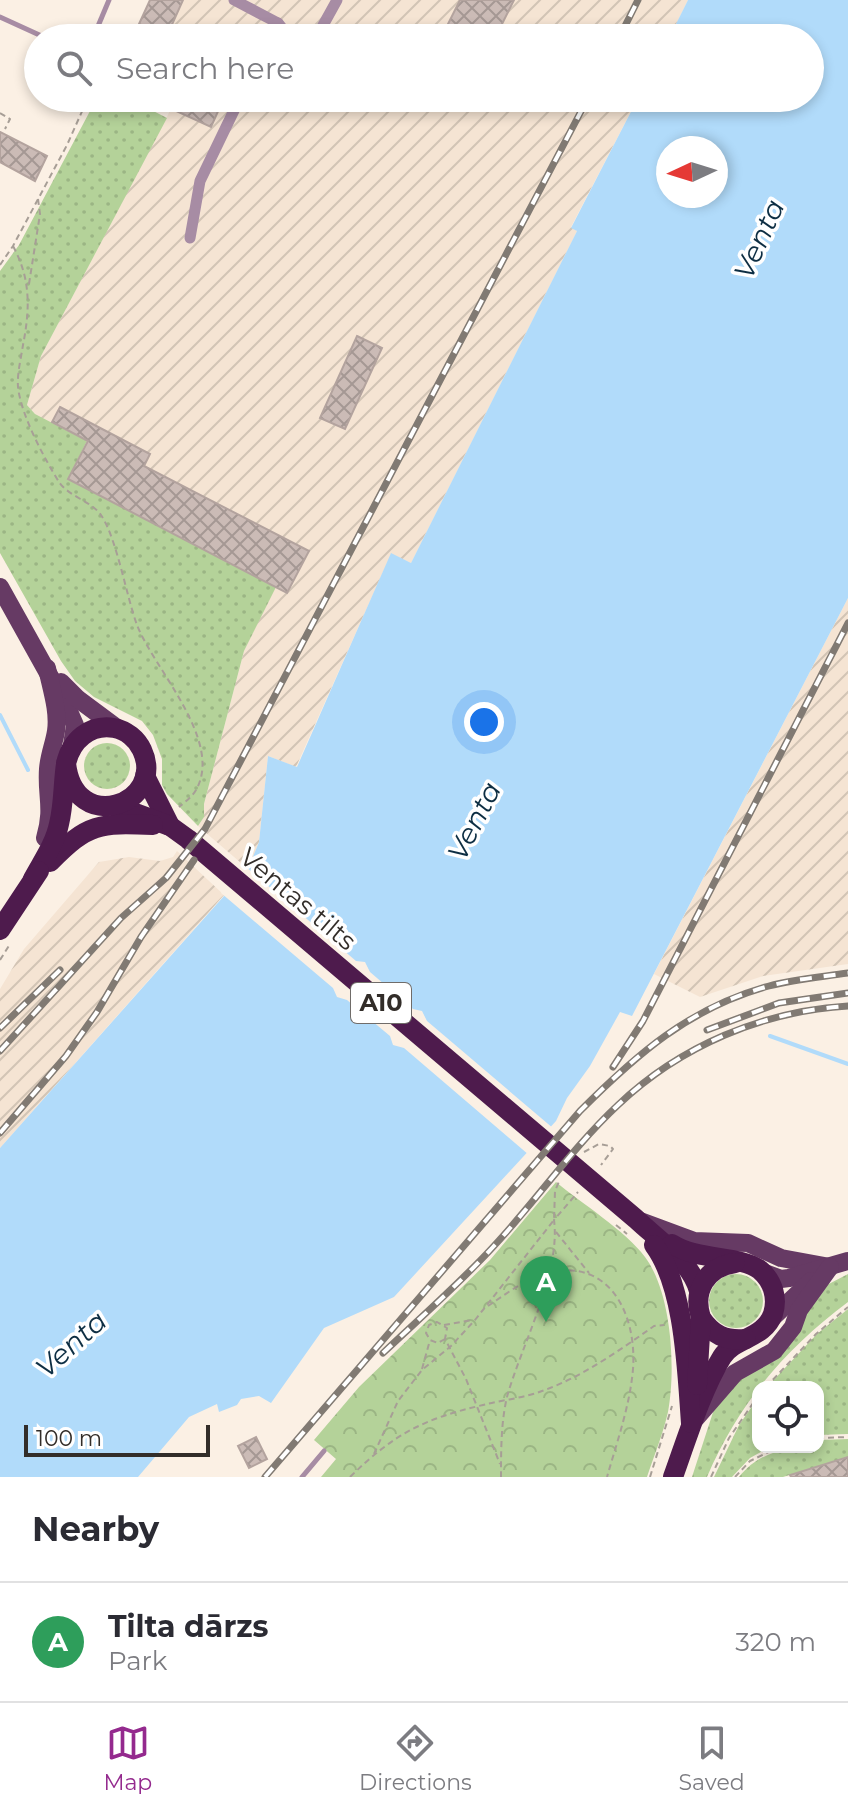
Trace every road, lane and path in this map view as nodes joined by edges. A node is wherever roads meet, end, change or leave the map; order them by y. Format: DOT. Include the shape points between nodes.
graph roads {
  1 [pos="109,0"];
  2 [pos="234,0"];
  3 [pos="337,0"];
  4 [pos="0,17"];
  5 [pos="278,23"];
  6 [pos="99,24"];
  7 [pos="324,24"];
  8 [pos="24,28"];
  9 [pos="81,112"];
  10 [pos="233,112"];
  11 [pos="0,113"];
  12 [pos="5,129"];
  13 [pos="38,198"];
  14 [pos="190,238"];
  15 [pos="13,246"];
  16 [pos="0,265"];
  17 [pos="28,285"];
  18 [pos="0,587"];
  19 [pos="47,668"];
  20 [pos="117,728"];
  21 [pos="69,754"];
  22 [pos="145,776"];
  23 [pos="90,803"];
  24 [pos="116,806"];
  25 [pos="173,817"];
  26 [pos="33,879"];
  27 [pos="0,930"];
  28 [pos="572,1167"];
  29 [pos="598,1169"];
  30 [pos="578,1192"];
  31 [pos="636,1219"];
  32 [pos="554,1220"];
  33 [pos="556,1232"];
  34 [pos="848,1261"];
  35 [pos="736,1262"];
  36 [pos="830,1267"];
  37 [pos="762,1272"];
  38 [pos="548,1273"];
  39 [pos="589,1274"];
  40 [pos="699,1291"];
  41 [pos="848,1307"];
  42 [pos="484,1309"];
  43 [pos="701,1318"];
  44 [pos="475,1320"];
  45 [pos="770,1320"];
  46 [pos="670,1324"];
  47 [pos="444,1325"];
  48 [pos="445,1339"];
  49 [pos="746,1339"];
  50 [pos="430,1340"];
  51 [pos="633,1341"];
  52 [pos="451,1346"];
  53 [pos="422,1370"];
  54 [pos="772,1381"];
  55 [pos="507,1399"];
  56 [pos="673,1403"];
  57 [pos="752,1405"];
  58 [pos="477,1406"];
  59 [pos="691,1425"];
  60 [pos="848,1437"];
  61 [pos="824,1438"];
  62 [pos="324,1451"];
  63 [pos="767,1453"];
  64 [pos="373,1455"];
  65 [pos="501,1465"];
  66 [pos="302,1477"];
  67 [pos="350,1477"];
  68 [pos="501,1477"];
  69 [pos="607,1477"];
  70 [pos="650,1477"];
  71 [pos="673,1477"];
  72 [pos="711,1477"];
  73 [pos="735,1477"];
  1 -- 6 [label="lane"];
  2 -- 5 [label="street"];
  3 -- 7 [label="street"];
  4 -- 8 [label="lane"];
  9 -- 13 [label="path"];
  10 -- 14 [label="street" via="200,181"];
  11 -- 12 [label="path" via="10,119"];
  13 -- 15 [label="path"];
  13 -- 17 [label="path"];
  15 -- 16 [label="path"];
  15 -- 17 [label="path"];
  17 -- 25 [label="path" via="29,319 18,385 22,407 60,485 101,514 138,627 198,740 200,780"];
  18 -- 19 [label="main road"];
  19 -- 20 [label="main road"];
  19 -- 21 [label="main road" via="75,725"];
  19 -- 26 [label="main road" via="56,709 47,773 50,821"];
  20 -- 21 [label="highway" via="84,733"];
  20 -- 22 [label="highway, A10" via="141,747"];
  21 -- 23 [label="highway" via="68,779 76,794"];
  21 -- 26 [label="highway" via="59,828"];
  22 -- 24 [label="highway" via="139,790"];
  22 -- 25 [label="highway, A10"];
  23 -- 24 [label="highway, A10"];
  23 -- 26 [label="highway"];
  24 -- 25 [label="highway, A10"];
  25 -- 26 [label="highway" via="84,831"];
  25 -- 28 [label="highway, Ventas tilts / A10" via="188,839"];
  26 -- 27 [label="highway"];
  28 -- 29 [label="path" via="599,1144 610,1146 613,1149"];
  28 -- 31 [label="highway, A10"];
  28 -- 32 [label="path" via="555,1191"];
  30 -- 32 [label="path"];
  31 -- 35 [label="highway, A10" via="691,1255"];
  31 -- 36 [label="main road" via="694,1241 748,1243 781,1258"];
  31 -- 40 [label="highway, A10" via="688,1267"];
  31 -- 59 [label="highway" via="671,1276"];
  32 -- 33 [label="path"];
  32 -- 42 [label="path"];
  33 -- 38 [label="path"];
  33 -- 39 [label="path"];
  34 -- 36 [label="main road"];
  35 -- 37 [label="highway, A10"];
  35 -- 40 [label="highway" via="713,1271"];
  36 -- 37 [label="main road" via="781,1279"];
  36 -- 45 [label="main road"];
  36 -- 59 [label="main road" via="774,1351 735,1373"];
  37 -- 45 [label="highway" via="775,1300"];
  38 -- 39 [label="path"];
  38 -- 42 [label="path"];
  38 -- 55 [label="path"];
  39 -- 51 [label="path" via="612,1291"];
  40 -- 43 [label="highway, A10"];
  41 -- 54 [label="path"];
  42 -- 44 [label="path"];
  43 -- 49 [label="highway" via="720,1337"];
  43 -- 59 [label="highway, A10"];
  44 -- 47 [label="path"];
  44 -- 52 [label="path"];
  45 -- 49 [label="highway, A10"];
  46 -- 51 [label="path" via="654,1326"];
  47 -- 48 [label="path"];
  47 -- 50 [label="path" via="429,1325"];
  48 -- 50 [label="path"];
  48 -- 52 [label="path"];
  49 -- 59 [label="highway, A10" via="723,1354"];
  50 -- 53 [label="path"];
  51 -- 55 [label="path" via="570,1379"];
  51 -- 69 [label="path" via="629,1399"];
  52 -- 53 [label="path"];
  52 -- 58 [label="path"];
  53 -- 64 [label="path" via="398,1401"];
  55 -- 58 [label="path"];
  55 -- 65 [label="path"];
  56 -- 70 [label="path"];
  57 -- 72 [label="path"];
  58 -- 64 [label="path" via="407,1430"];
  58 -- 65 [label="path"];
  59 -- 71 [label="highway, A10"];
  60 -- 61 [label="path"];
  62 -- 66 [label="lane"];
  63 -- 73 [label="path"];
  64 -- 67 [label="path"];
  65 -- 68 [label="path"];
}
